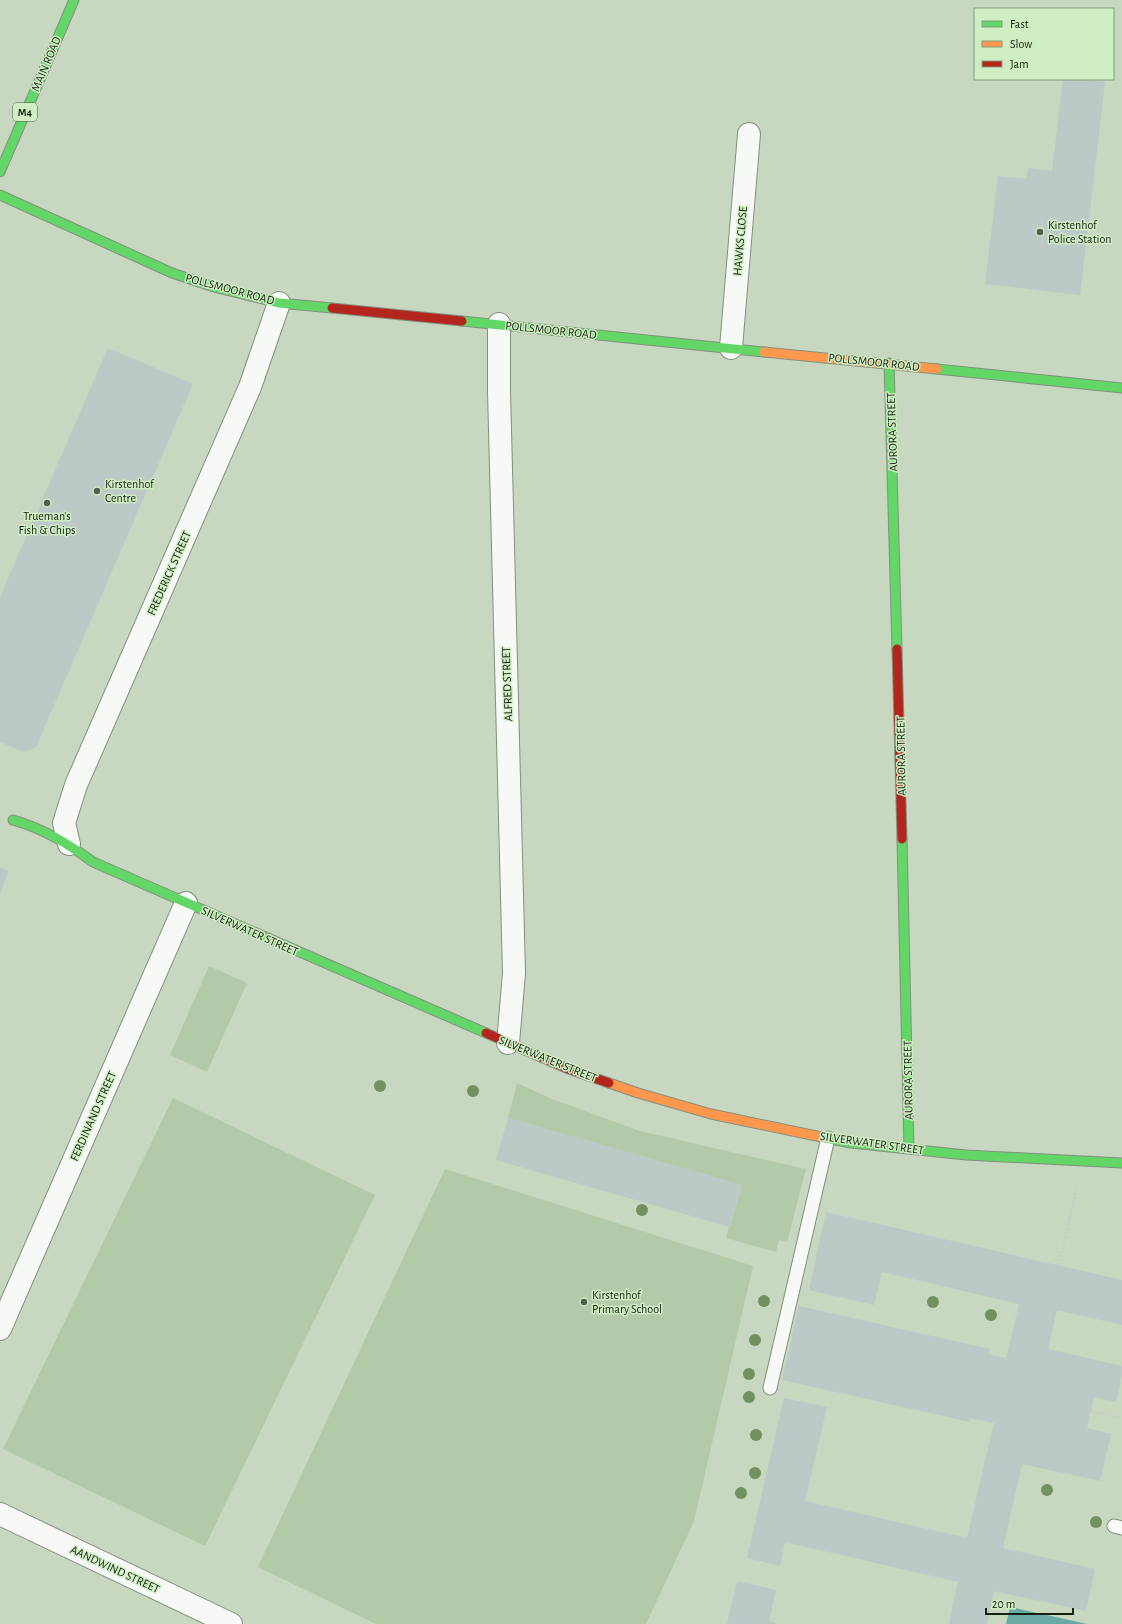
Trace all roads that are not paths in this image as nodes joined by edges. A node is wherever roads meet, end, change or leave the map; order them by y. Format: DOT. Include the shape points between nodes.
graph roads {
  1 [pos="74,0"];
  2 [pos="749,134"];
  3 [pos="0,172"];
  4 [pos="0,195"];
  5 [pos="279,303"];
  6 [pos="499,324"];
  7 [pos="731,348"];
  8 [pos="889,364"];
  9 [pos="1122,388"];
  10 [pos="13,820"];
  11 [pos="69,844"];
  12 [pos="186,903"];
  13 [pos="508,1043"];
  14 [pos="828,1138"];
  15 [pos="909,1149"];
  16 [pos="1122,1163"];
  17 [pos="0,1329"];
  18 [pos="770,1388"];
  19 [pos="0,1514"];
  20 [pos="231,1624"];
  1 -- 3 [label="street, MAIN ROAD / M4"];
  2 -- 7 [label="street, HAWKS CLOSE"];
  4 -- 5 [label="street, POLLSMOOR ROAD" via="172,273 214,287"];
  5 -- 6 [label="street, POLLSMOOR ROAD"];
  5 -- 11 [label="street, FREDERICK STREET" via="250,388 76,785 64,823"];
  6 -- 7 [label="street, POLLSMOOR ROAD"];
  6 -- 13 [label="street, ALFRED STREET" via="514,973"];
  7 -- 8 [label="street, POLLSMOOR ROAD"];
  8 -- 9 [label="street, POLLSMOOR ROAD"];
  8 -- 15 [label="street, AURORA STREET"];
  10 -- 11 [label="street, SILVERWATER STREET" via="34,826"];
  11 -- 12 [label="street, SILVERWATER STREET" via="93,862"];
  12 -- 13 [label="street, SILVERWATER STREET"];
  12 -- 17 [label="street, FERDINAND STREET"];
  13 -- 14 [label="street, SILVERWATER STREET" via="566,1068 638,1093 711,1114"];
  14 -- 15 [label="street, SILVERWATER STREET"];
  14 -- 18 [label="lane"];
  15 -- 16 [label="street, SILVERWATER STREET" via="966,1156"];
  19 -- 20 [label="street, AANDWIND STREET"];
}
